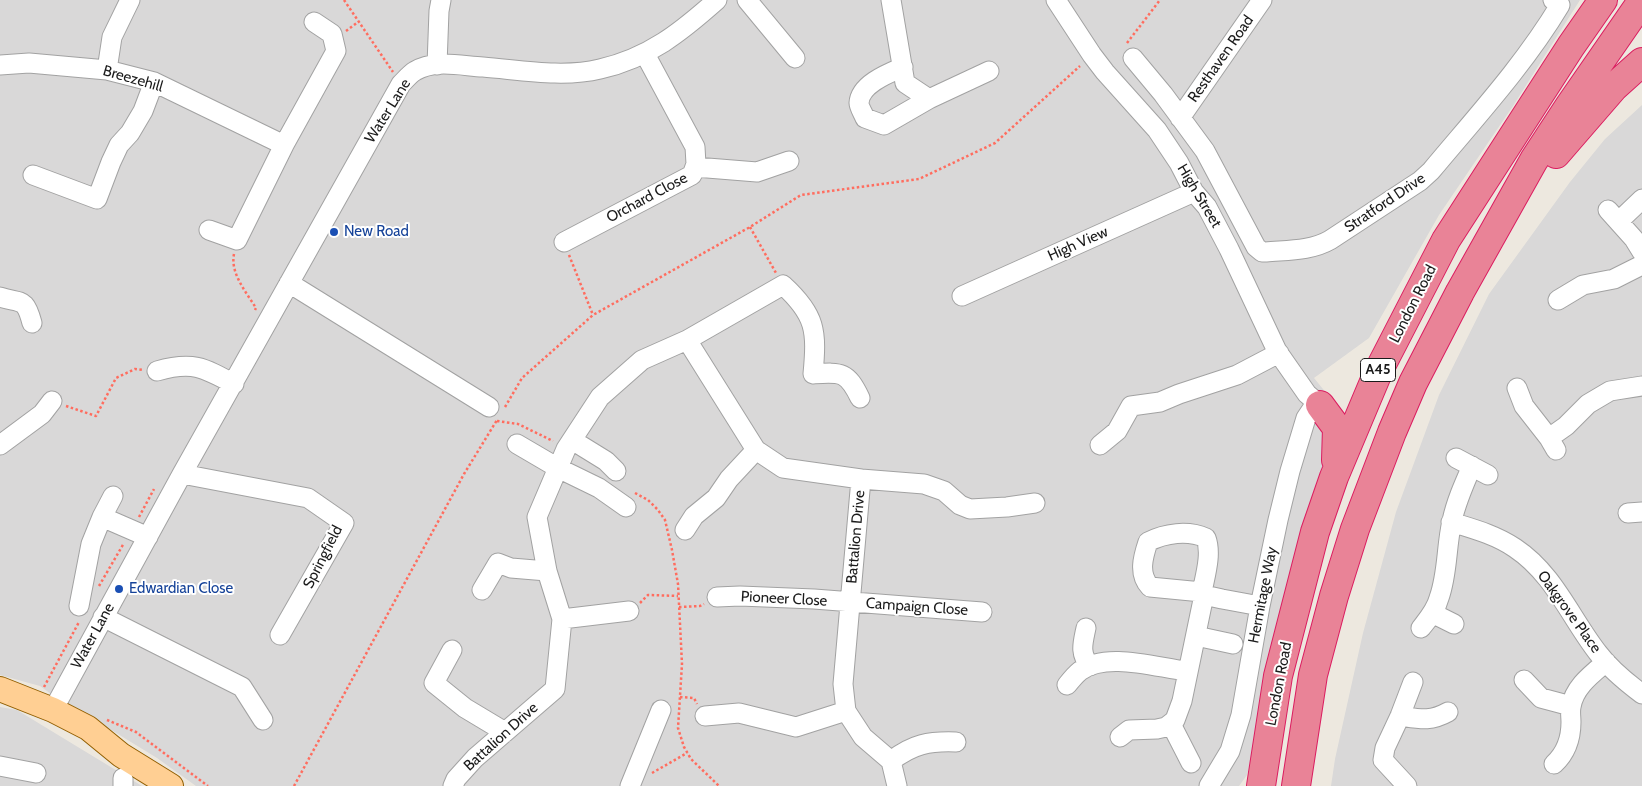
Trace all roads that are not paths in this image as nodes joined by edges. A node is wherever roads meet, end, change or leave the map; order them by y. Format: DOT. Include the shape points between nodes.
graph roads {
  1 [pos="130,0"];
  2 [pos="441,0"];
  3 [pos="717,0"];
  4 [pos="747,0"];
  5 [pos="891,0"];
  6 [pos="1056,0"];
  7 [pos="1262,0"];
  8 [pos="1553,0"];
  9 [pos="1603,0"];
  10 [pos="1642,1"];
  11 [pos="314,22"];
  12 [pos="1130,51"];
  13 [pos="644,54"];
  14 [pos="795,58"];
  15 [pos="1642,62"];
  16 [pos="0,65"];
  17 [pos="438,65"];
  18 [pos="903,66"];
  19 [pos="107,70"];
  20 [pos="989,71"];
  21 [pos="154,82"];
  22 [pos="929,99"];
  23 [pos="1180,118"];
  24 [pos="284,145"];
  25 [pos="789,161"];
  26 [pos="695,167"];
  27 [pos="33,175"];
  28 [pos="1222,184"];
  29 [pos="1197,195"];
  30 [pos="1642,198"];
  31 [pos="209,230"];
  32 [pos="564,242"];
  33 [pos="1486,247"];
  34 [pos="1642,252"];
  35 [pos="1642,265"];
  36 [pos="289,283"];
  37 [pos="962,296"];
  38 [pos="0,297"];
  39 [pos="1558,300"];
  40 [pos="32,323"];
  41 [pos="687,340"];
  42 [pos="1278,353"];
  43 [pos="1379,370"];
  44 [pos="157,372"];
  45 [pos="234,384"];
  46 [pos="1642,386"];
  47 [pos="1517,388"];
  48 [pos="860,398"];
  49 [pos="52,401"];
  50 [pos="1318,404"];
  51 [pos="489,407"];
  52 [pos="517,444"];
  53 [pos="0,445"];
  54 [pos="569,445"];
  55 [pos="1100,445"];
  56 [pos="756,450"];
  57 [pos="1472,466"];
  58 [pos="558,468"];
  59 [pos="616,470"];
  60 [pos="182,474"];
  61 [pos="1334,477"];
  62 [pos="861,479"];
  63 [pos="113,496"];
  64 [pos="629,499"];
  65 [pos="1035,503"];
  66 [pos="102,517"];
  67 [pos="1452,522"];
  68 [pos="685,530"];
  69 [pos="148,537"];
  70 [pos="547,571"];
  71 [pos="482,590"];
  72 [pos="717,597"];
  73 [pos="851,602"];
  74 [pos="79,606"];
  75 [pos="1260,606"];
  76 [pos="629,611"];
  77 [pos="982,612"];
  78 [pos="1432,613"];
  79 [pos="103,617"];
  80 [pos="562,619"];
  81 [pos="1454,624"];
  82 [pos="1086,628"];
  83 [pos="1421,628"];
  84 [pos="280,635"];
  85 [pos="1196,636"];
  86 [pos="1233,644"];
  87 [pos="452,650"];
  88 [pos="1606,662"];
  89 [pos="1090,666"];
  90 [pos="1187,671"];
  91 [pos="1524,680"];
  92 [pos="1412,682"];
  93 [pos="1066,685"];
  94 [pos="0,689"];
  95 [pos="1642,694"];
  96 [pos="54,710"];
  97 [pos="661,710"];
  98 [pos="846,712"];
  99 [pos="1448,712"];
  100 [pos="1571,715"];
  101 [pos="705,716"];
  102 [pos="1400,716"];
  103 [pos="263,720"];
  104 [pos="1171,724"];
  105 [pos="505,732"];
  106 [pos="1120,737"];
  107 [pos="956,742"];
  108 [pos="891,761"];
  109 [pos="1191,763"];
  110 [pos="1554,764"];
  111 [pos="0,766"];
  112 [pos="25,776"];
  113 [pos="171,786"];
  114 [pos="453,786"];
  115 [pos="630,786"];
  116 [pos="897,786"];
  117 [pos="1209,786"];
  118 [pos="1260,786"];
  119 [pos="1296,786"];
  120 [pos="1407,786"];
  1 -- 19 [label="street" via="112,37"];
  2 -- 17 [label="street"];
  3 -- 13 [label="street, Water Lane" via="683,29"];
  4 -- 14 [label="street"];
  5 -- 18 [label="street"];
  6 -- 29 [label="street, High Street" via="1105,72 1157,130"];
  7 -- 23 [label="street, Resthaven Road"];
  8 -- 28 [label="street, Stratford Drive" via="1560,6 1535,43 1431,170 1420,181 1323,244 1266,252 1258,250"];
  9 -- 43 [label="highway, London Road / A45" via="1446,240"];
  10 -- 33 [label="highway, A45" via="1534,160"];
  11 -- 24 [label="street" via="332,34 336,51"];
  12 -- 23 [label="street, Stratford Drive"];
  13 -- 17 [label="street, Water Lane" via="599,70 575,72"];
  13 -- 26 [label="street, Orchard Close" via="695,147"];
  15 -- 33 [label="highway" via="1614,87 1563,145"];
  16 -- 19 [label="street, Breezehill" via="29,63"];
  17 -- 36 [label="street, Water Lane" via="415,71 401,84"];
  18 -- 22 [label="street" via="905,83"];
  18 -- 22 [label="street" via="878,78 863,92 859,103 864,118 884,125"];
  19 -- 21 [label="street, Breezehill"];
  20 -- 22 [label="street"];
  21 -- 24 [label="street, Breezehill"];
  21 -- 27 [label="street" via="143,111 119,145 98,199"];
  23 -- 28 [label="street, Stratford Drive" via="1205,150"];
  24 -- 31 [label="street" via="237,240"];
  25 -- 26 [label="street" via="757,172"];
  26 -- 32 [label="street, Orchard Close" via="692,175"];
  28 -- 29 [label="street"];
  29 -- 37 [label="street, High View"];
  29 -- 42 [label="street, High Street" via="1229,249"];
  30 -- 34 [label="street" via="1614,215"];
  33 -- 119 [label="highway, A45" via="1413,384 1355,528 1314,674"];
  35 -- 39 [label="street" via="1614,279 1583,285"];
  36 -- 45 [label="street, Water Lane"];
  36 -- 51 [label="street"];
  38 -- 40 [label="street" via="22,302 28,308"];
  41 -- 48 [label="street, Battalion Drive" via="783,285 809,314 814,330 813,374 842,374 852,382"];
  41 -- 54 [label="street, Battalion Drive" via="642,360 600,397"];
  41 -- 56 [label="street, Battalion Drive"];
  42 -- 50 [label="street, High Street"];
  42 -- 55 [label="street" via="1237,376 1160,402 1131,406 1117,431"];
  43 -- 50 [label="highway" via="1357,395 1345,403"];
  43 -- 61 [label="highway, London Road / A45"];
  44 -- 45 [label="street" via="185,366 199,367"];
  45 -- 60 [label="street, Water Lane"];
  46 -- 47 [label="street" via="1610,391 1588,404 1552,444 1524,406"];
  49 -- 53 [label="street" via="42,414"];
  50 -- 61 [label="highway" via="1338,428"];
  50 -- 75 [label="street, Hermitage Way" via="1306,418 1290,471"];
  52 -- 58 [label="street"];
  54 -- 58 [label="street, Battalion Drive"];
  54 -- 59 [label="street"];
  56 -- 62 [label="street, Battalion Drive" via="783,468"];
  56 -- 68 [label="street" via="716,498 694,516"];
  57 -- 67 [label="street"];
  58 -- 64 [label="street"];
  58 -- 70 [label="street, Battalion Drive" via="537,517"];
  60 -- 69 [label="street, Water Lane"];
  60 -- 84 [label="street, Springfield" via="308,498 344,523"];
  61 -- 118 [label="highway, London Road / A45" via="1315,532 1278,676"];
  62 -- 65 [label="street" via="924,484 944,491 970,509"];
  62 -- 73 [label="street, Battalion Drive"];
  63 -- 66 [label="street, Water Lane"];
  66 -- 69 [label="street"];
  66 -- 74 [label="street, Water Lane" via="91,544"];
  67 -- 78 [label="street" via="1444,579"];
  67 -- 88 [label="street, Oakgrove Place" via="1492,535 1531,560 1554,586"];
  69 -- 79 [label="street, Water Lane"];
  70 -- 71 [label="street" via="511,568 498,563"];
  70 -- 80 [label="street, Battalion Drive"];
  72 -- 73 [label="street, Pioneer Close"];
  73 -- 77 [label="street, Campaign Close"];
  73 -- 98 [label="street, Battalion Drive" via="843,684"];
  75 -- 85 [label="street" via="1203,593"];
  75 -- 117 [label="street, Hermitage Way" via="1241,715 1230,751"];
  76 -- 80 [label="street"];
  78 -- 81 [label="street"];
  78 -- 83 [label="street"];
  79 -- 96 [label="street, Water Lane"];
  79 -- 103 [label="street" via="242,687"];
  80 -- 105 [label="street, Battalion Drive" via="555,689"];
  82 -- 89 [label="street" via="1083,651"];
  85 -- 86 [label="street"];
  85 -- 90 [label="street"];
  87 -- 105 [label="street" via="434,683 465,708"];
  88 -- 95 [label="street, Oakgrove Place"];
  88 -- 100 [label="street, Oakgrove Place" via="1581,683"];
  89 -- 90 [label="street" via="1116,660"];
  89 -- 93 [label="street"];
  90 -- 104 [label="street" via="1182,701"];
  91 -- 100 [label="street" via="1541,698"];
  92 -- 102 [label="street"];
  94 -- 96 [label="main road"];
  96 -- 113 [label="main road" via="88,728 122,755"];
  97 -- 115 [label="street"];
  98 -- 101 [label="street" via="796,726 739,713"];
  98 -- 108 [label="street, Battalion Drive" via="864,737"];
  99 -- 102 [label="street" via="1423,720"];
  100 -- 110 [label="street, Oakgrove Place" via="1568,744 1562,757"];
  102 -- 120 [label="street" via="1383,760"];
  104 -- 106 [label="street" via="1157,730 1129,730"];
  104 -- 109 [label="street"];
  105 -- 114 [label="street, Battalion Drive" via="475,758"];
  107 -- 108 [label="street" via="919,744"];
  108 -- 116 [label="street"];
  111 -- 112 [label="street"];
}
